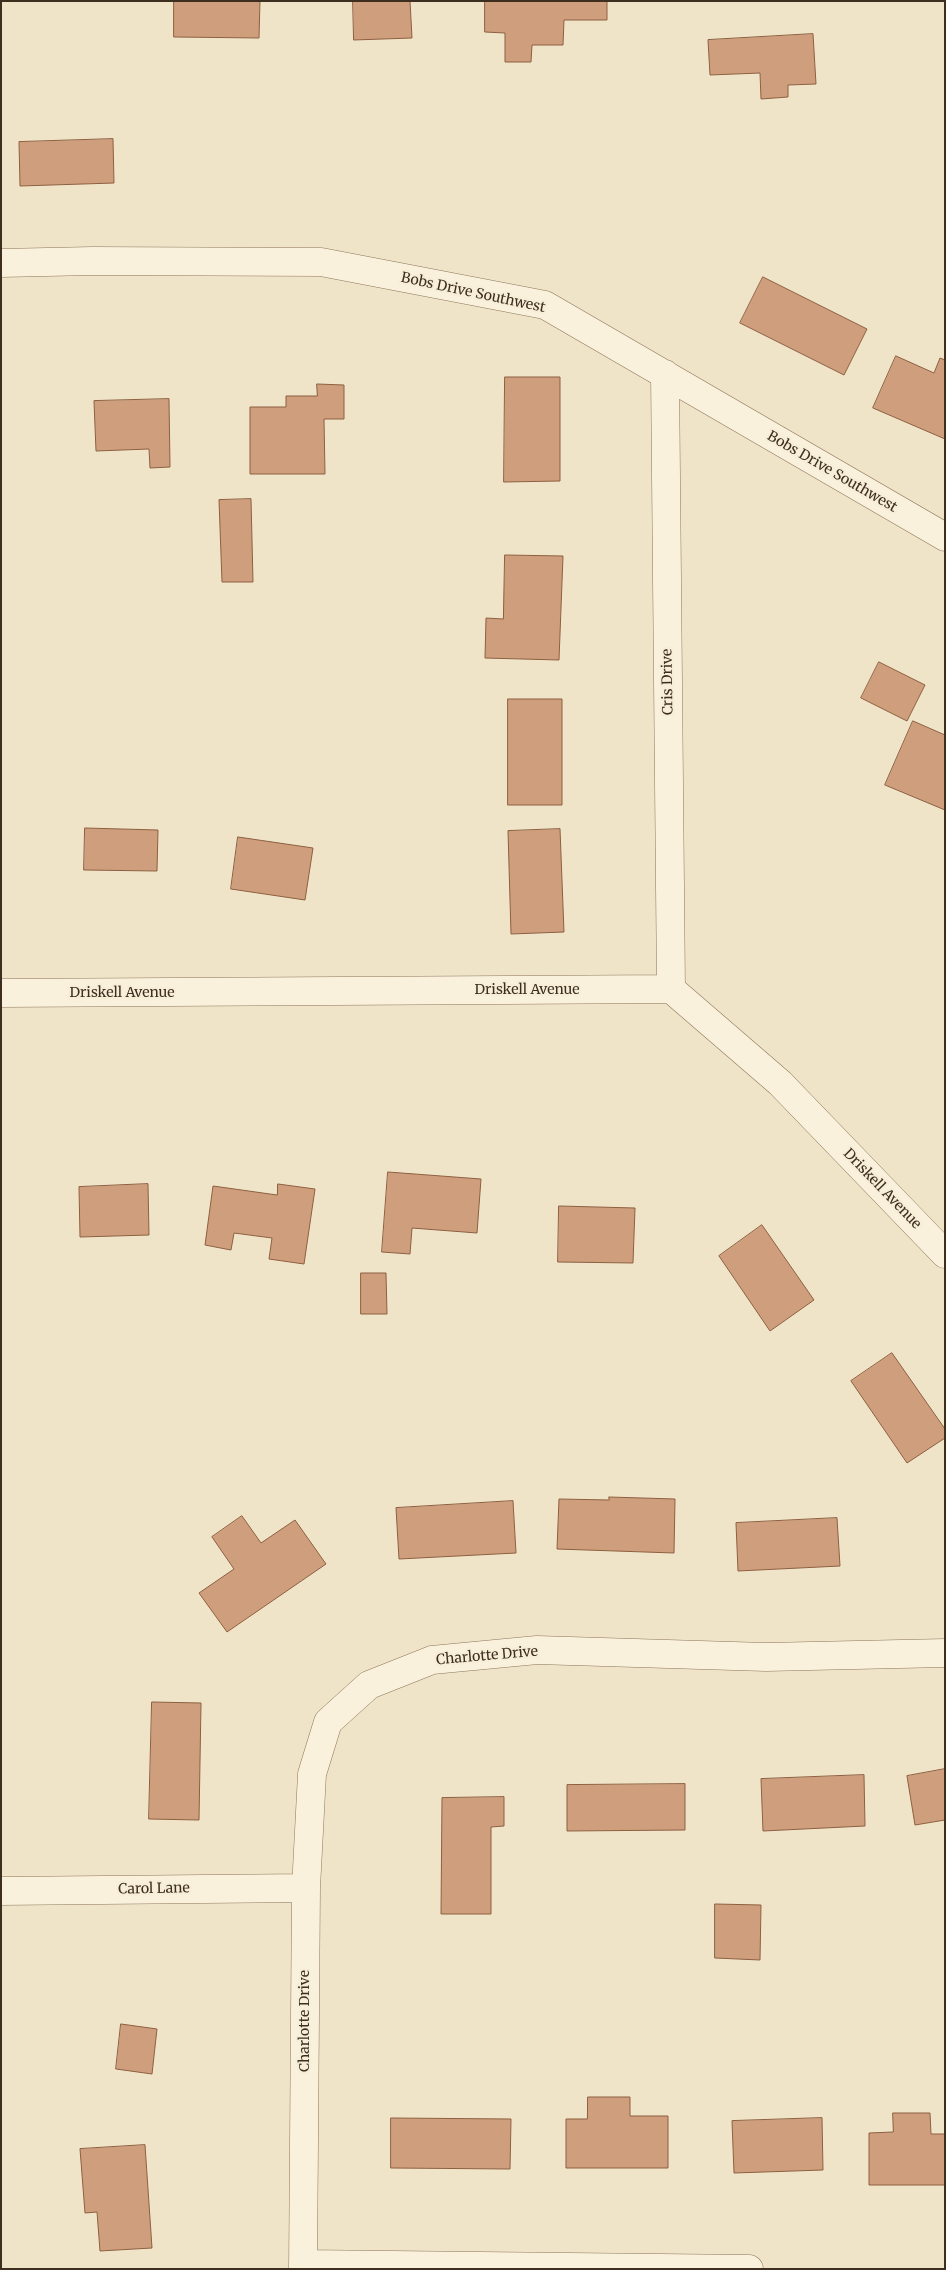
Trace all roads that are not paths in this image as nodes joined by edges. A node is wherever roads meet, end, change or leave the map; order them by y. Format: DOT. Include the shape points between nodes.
graph roads {
  1 [pos="1,263"];
  2 [pos="665,374"];
  3 [pos="945,537"];
  4 [pos="671,989"];
  5 [pos="1,993"];
  6 [pos="945,1254"];
  7 [pos="945,1653"];
  8 [pos="306,1888"];
  9 [pos="1,1891"];
  10 [pos="303,2266"];
  11 [pos="749,2269"];
  1 -- 2 [label="street, Bobs Drive Southwest" via="321,262 545,305"];
  2 -- 3 [label="street, Bobs Drive Southwest"];
  2 -- 4 [label="street, Cris Drive"];
  4 -- 5 [label="street, Driskell Avenue"];
  4 -- 6 [label="street, Driskell Avenue" via="780,1083"];
  7 -- 8 [label="street, Charlotte Drive" via="766,1656 536,1650 432,1660 369,1685 328,1722 312,1774"];
  8 -- 9 [label="street, Carol Lane"];
  8 -- 10 [label="street, Charlotte Drive"];
  10 -- 11 [label="street"];
}
